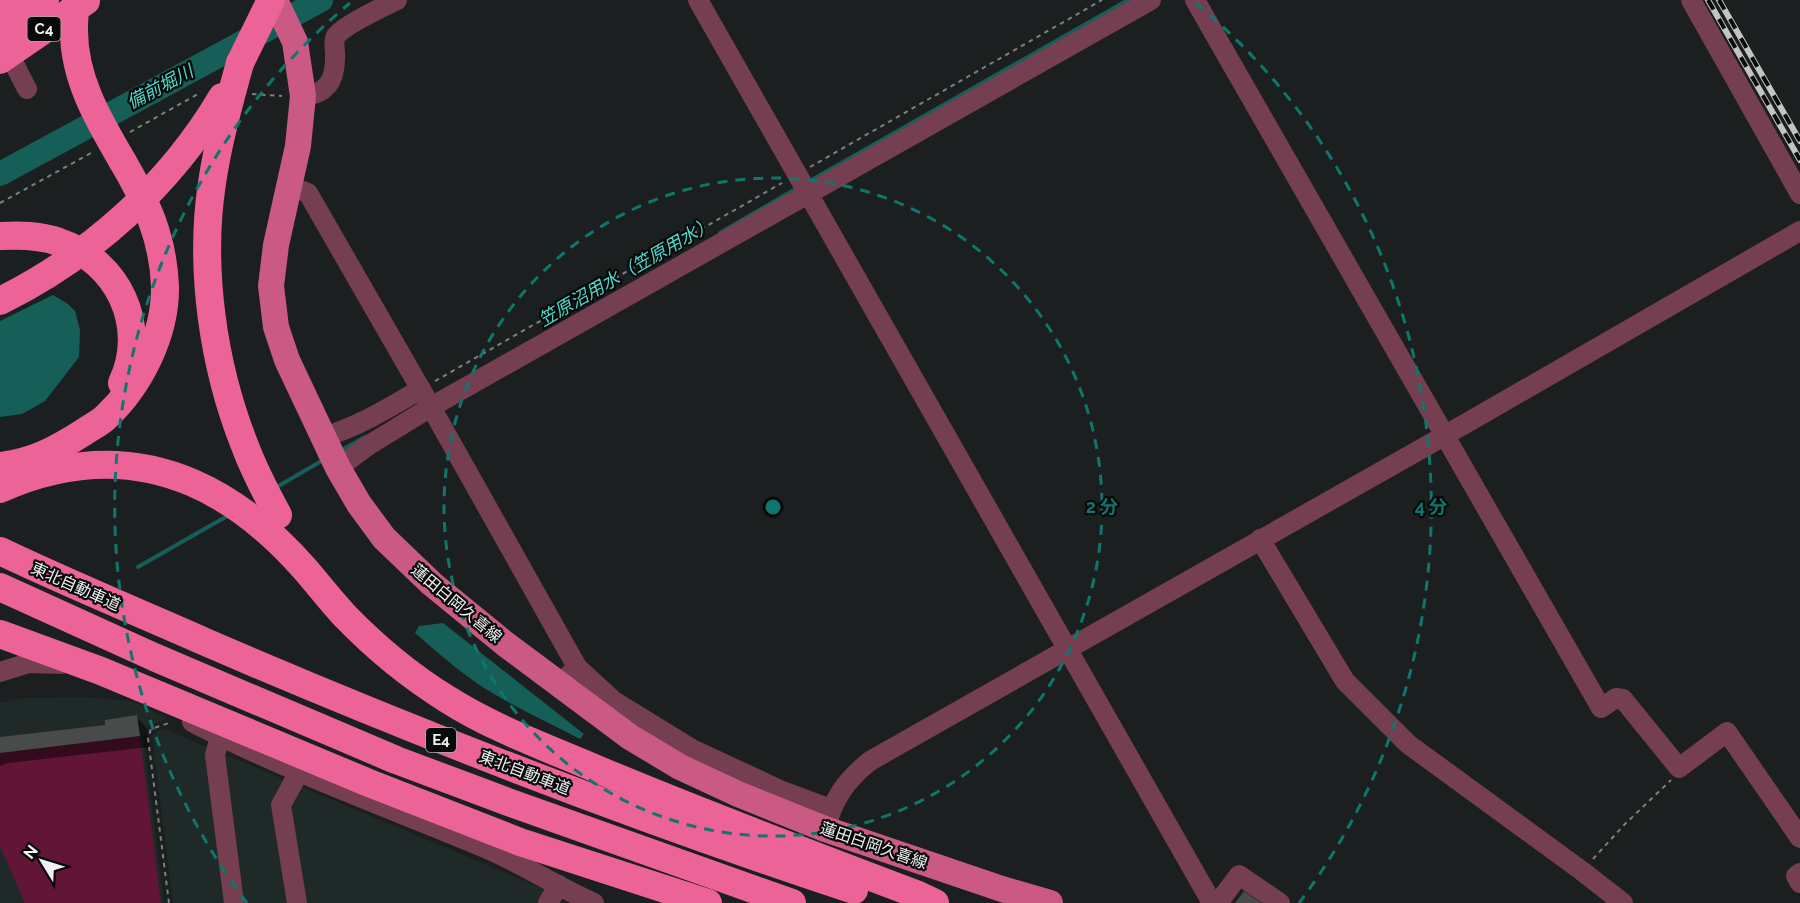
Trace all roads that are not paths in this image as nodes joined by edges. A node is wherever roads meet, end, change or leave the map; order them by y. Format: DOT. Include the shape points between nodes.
graph roads {
  1 [pos="8,0"];
  2 [pos="45,0"];
  3 [pos="76,0"];
  4 [pos="88,0"];
  5 [pos="273,0"];
  6 [pos="397,0"];
  7 [pos="698,0"];
  8 [pos="1151,0"];
  9 [pos="1195,0"];
  10 [pos="1690,0"];
  11 [pos="0,5"];
  12 [pos="0,31"];
  13 [pos="0,36"];
  14 [pos="0,60"];
  15 [pos="240,63"];
  16 [pos="27,89"];
  17 [pos="303,96"];
  18 [pos="290,186"];
  19 [pos="808,193"];
  20 [pos="1800,194"];
  21 [pos="1800,231"];
  22 [pos="8,236"];
  23 [pos="0,301"];
  24 [pos="421,389"];
  25 [pos="431,407"];
  26 [pos="91,428"];
  27 [pos="1444,436"];
  28 [pos="323,437"];
  29 [pos="0,466"];
  30 [pos="338,468"];
  31 [pos="0,489"];
  32 [pos="270,521"];
  33 [pos="1260,539"];
  34 [pos="0,551"];
  35 [pos="0,587"];
  36 [pos="0,634"];
  37 [pos="1068,650"];
  38 [pos="0,655"];
  39 [pos="78,663"];
  40 [pos="577,667"];
  41 [pos="0,672"];
  42 [pos="560,686"];
  43 [pos="220,737"];
  44 [pos="299,772"];
  45 [pos="828,819"];
  46 [pos="1800,838"];
  47 [pos="1800,873"];
  48 [pos="1800,883"];
  49 [pos="559,885"];
  50 [pos="1002,889"];
  51 [pos="234,903"];
  52 [pos="297,903"];
  53 [pos="548,903"];
  54 [pos="594,903"];
  55 [pos="708,903"];
  56 [pos="792,903"];
  57 [pos="891,903"];
  58 [pos="935,903"];
  59 [pos="1024,903"];
  60 [pos="1050,903"];
  61 [pos="1212,903"];
  62 [pos="1218,903"];
  63 [pos="1280,903"];
  64 [pos="1623,903"];
  1 -- 11 [label="highway"];
  2 -- 12 [label="highway, C4"];
  3 -- 26 [label="highway, bridge" via="77,63 100,123 149,210 160,245 165,289 156,339 146,363 105,418"];
  4 -- 14 [label="highway, C4, bridge"];
  5 -- 15 [label="highway"];
  5 -- 17 [label="main road, 蓮田白岡久喜線" via="295,42"];
  6 -- 17 [label="street" via="338,34 334,40 336,68 329,83 315,95"];
  7 -- 19 [label="street"];
  8 -- 19 [label="street"];
  9 -- 27 [label="street"];
  10 -- 20 [label="street"];
  13 -- 16 [label="street"];
  15 -- 23 [label="highway, bridge" via="207,120 145,197 74,258"];
  15 -- 32 [label="highway, bridge" via="220,133 211,184 208,280 217,346 232,409"];
  17 -- 18 [label="main road, 蓮田白岡久喜線"];
  18 -- 24 [label="street" via="308,193"];
  18 -- 28 [label="main road, 蓮田白岡久喜線" via="271,286 276,327"];
  19 -- 25 [label="street"];
  19 -- 37 [label="street"];
  21 -- 27 [label="street"];
  22 -- 26 [label="highway" via="39,237 75,249 104,270 127,307 132,330 125,377"];
  24 -- 25 [label="street"];
  24 -- 28 [label="street" via="381,413"];
  25 -- 30 [label="street"];
  25 -- 40 [label="street"];
  26 -- 29 [label="highway" via="57,450"];
  27 -- 33 [label="street"];
  27 -- 46 [label="street" via="1601,708 1616,698 1623,699 1679,768 1727,732"];
  28 -- 30 [label="main road, 蓮田白岡久喜線"];
  30 -- 42 [label="main road, 蓮田白岡久喜線" via="384,538 432,584"];
  31 -- 32 [label="highway" via="52,470 97,465 135,467 201,487"];
  32 -- 58 [label="highway" via="327,595 366,636 390,658 479,718 675,802"];
  33 -- 37 [label="street"];
  33 -- 64 [label="street" via="1345,681 1408,744"];
  34 -- 57 [label="highway, 東北自動車道 / E4" via="409,727 734,851"];
  35 -- 56 [label="highway, 東北自動車道 / E4" via="396,760"];
  36 -- 39 [label="highway"];
  37 -- 45 [label="street" via="870,761 839,793"];
  37 -- 61 [label="street"];
  38 -- 39 [label="highway"];
  39 -- 55 [label="highway" via="520,842"];
  40 -- 42 [label="street"];
  40 -- 45 [label="street" via="614,701 692,749 759,780"];
  41 -- 43 [label="street" via="29,663 79,668"];
  42 -- 45 [label="main road, 蓮田白岡久喜線" via="630,737 680,766 738,794"];
  43 -- 44 [label="street"];
  43 -- 51 [label="street" via="215,755"];
  44 -- 49 [label="street" via="486,849"];
  44 -- 52 [label="street" via="281,805"];
  45 -- 50 [label="main road, 蓮田白岡久喜線"];
  47 -- 48 [label="street" via="1796,876"];
  49 -- 53 [label="street"];
  49 -- 54 [label="street"];
  50 -- 59 [label="street"];
  50 -- 60 [label="main road, 蓮田白岡久喜線"];
  62 -- 63 [label="street" via="1239,875"];
}
